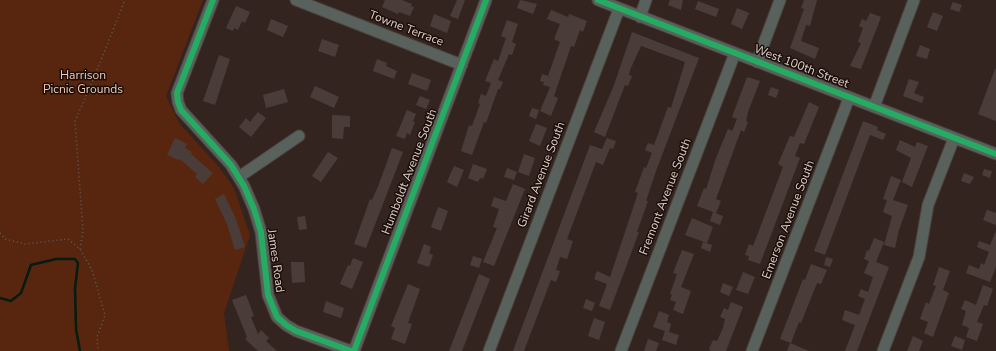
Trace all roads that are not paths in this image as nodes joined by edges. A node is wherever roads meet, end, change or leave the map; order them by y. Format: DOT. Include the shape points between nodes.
graph roads {
  1 [pos="213,0"];
  2 [pos="296,0"];
  3 [pos="486,0"];
  4 [pos="598,0"];
  5 [pos="646,0"];
  6 [pos="780,0"];
  7 [pos="914,0"];
  8 [pos="619,9"];
  9 [pos="640,17"];
  10 [pos="735,53"];
  11 [pos="757,62"];
  12 [pos="462,65"];
  13 [pos="849,98"];
  14 [pos="874,107"];
  15 [pos="299,136"];
  16 [pos="954,138"];
  17 [pos="996,154"];
  18 [pos="239,177"];
  19 [pos="352,351"];
  20 [pos="489,351"];
  21 [pos="621,351"];
  22 [pos="752,351"];
  23 [pos="883,351"];
  1 -- 18 [label="street, James Road" via="177,93 178,102"];
  2 -- 12 [label="street, Towne Terrace"];
  3 -- 12 [label="street, Humboldt Avenue South"];
  4 -- 8 [label="street, West 100th Street"];
  5 -- 9 [label="street"];
  6 -- 11 [label="street"];
  7 -- 14 [label="street"];
  8 -- 9 [label="street, West 100th Street"];
  8 -- 20 [label="street, Girard Avenue South"];
  9 -- 10 [label="street, West 100th Street"];
  10 -- 11 [label="street, West 100th Street"];
  10 -- 21 [label="street, Fremont Avenue South"];
  11 -- 13 [label="street, West 100th Street"];
  12 -- 19 [label="street, Humboldt Avenue South"];
  13 -- 14 [label="street, West 100th Street"];
  13 -- 22 [label="street, Emerson Avenue South"];
  14 -- 16 [label="street, West 100th Street"];
  15 -- 18 [label="street"];
  16 -- 17 [label="street, West 100th Street"];
  16 -- 23 [label="street" via="928,205 919,257"];
  18 -- 19 [label="street, James Road" via="254,209 261,232 268,295 277,317 296,331"];
}
